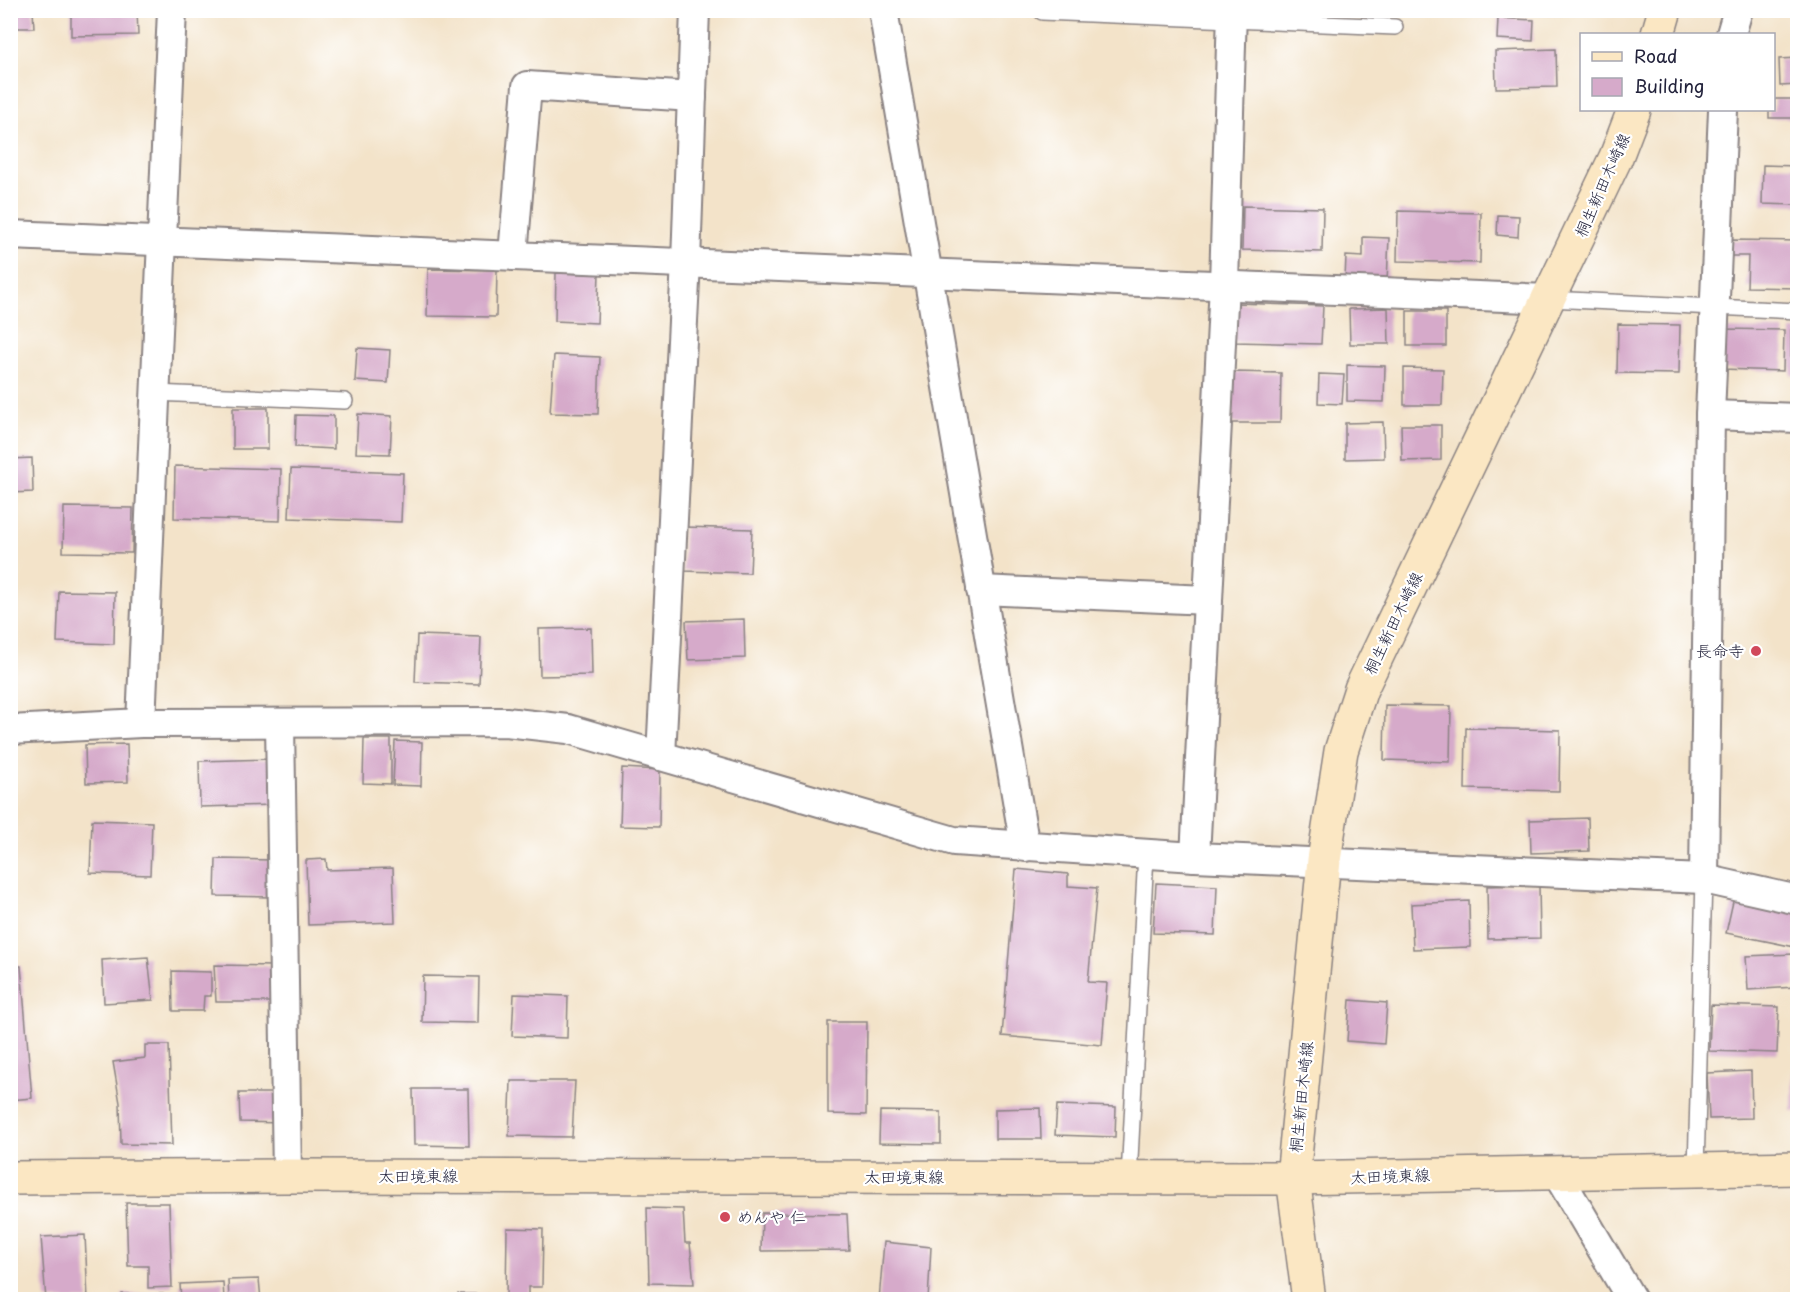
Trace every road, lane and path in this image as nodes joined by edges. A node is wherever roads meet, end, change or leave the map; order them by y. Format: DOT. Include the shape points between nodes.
graph roads {
  1 [pos="172,10"];
  2 [pos="694,10"];
  3 [pos="883,10"];
  4 [pos="1665,10"];
  5 [pos="1738,10"];
  6 [pos="1042,12"];
  7 [pos="1232,15"];
  8 [pos="1395,27"];
  9 [pos="1658,33"];
  10 [pos="1731,33"];
  11 [pos="692,97"];
  12 [pos="1634,111"];
  13 [pos="1723,111"];
  14 [pos="10,235"];
  15 [pos="160,241"];
  16 [pos="513,255"];
  17 [pos="686,262"];
  18 [pos="928,273"];
  19 [pos="1224,284"];
  20 [pos="1549,299"];
  21 [pos="1715,307"];
  22 [pos="1797,311"];
  23 [pos="154,393"];
  24 [pos="345,401"];
  25 [pos="1710,415"];
  26 [pos="1797,418"];
  27 [pos="981,590"];
  28 [pos="1208,600"];
  29 [pos="141,723"];
  30 [pos="280,723"];
  31 [pos="10,730"];
  32 [pos="661,756"];
  33 [pos="1025,847"];
  34 [pos="1146,854"];
  35 [pos="1195,857"];
  36 [pos="1324,860"];
  37 [pos="1704,879"];
  38 [pos="1797,900"];
  39 [pos="1696,1168"];
  40 [pos="1797,1168"];
  41 [pos="1556,1172"];
  42 [pos="287,1176"];
  43 [pos="10,1178"];
  44 [pos="1129,1178"];
  45 [pos="1293,1178"];
  46 [pos="1309,1299"];
  47 [pos="1632,1299"];
  1 -- 15 [label="street"];
  2 -- 11 [label="street"];
  3 -- 18 [label="street"];
  4 -- 9 [label="main road"];
  5 -- 10 [label="street"];
  6 -- 7 [label="lane"];
  7 -- 8 [label="lane"];
  7 -- 19 [label="street"];
  11 -- 16 [label="street" via="527,86"];
  11 -- 17 [label="street"];
  12 -- 20 [label="main road, 桐生新田木崎線"];
  13 -- 21 [label="street"];
  14 -- 15 [label="street"];
  15 -- 16 [label="street"];
  15 -- 23 [label="street"];
  16 -- 17 [label="street"];
  17 -- 18 [label="street"];
  17 -- 32 [label="street"];
  18 -- 19 [label="street"];
  18 -- 27 [label="street"];
  19 -- 20 [label="street"];
  19 -- 28 [label="street"];
  20 -- 21 [label="lane"];
  20 -- 36 [label="main road, 桐生新田木崎線" via="1361,688 1341,751"];
  21 -- 22 [label="lane"];
  21 -- 25 [label="street"];
  23 -- 24 [label="lane"];
  23 -- 29 [label="street"];
  25 -- 26 [label="street"];
  25 -- 37 [label="street"];
  27 -- 28 [label="street"];
  27 -- 33 [label="street"];
  28 -- 35 [label="street"];
  29 -- 30 [label="street"];
  29 -- 31 [label="street"];
  30 -- 32 [label="street" via="506,722 568,729"];
  30 -- 42 [label="street"];
  32 -- 33 [label="street" via="954,841"];
  33 -- 34 [label="street"];
  34 -- 35 [label="street"];
  34 -- 44 [label="lane"];
  35 -- 36 [label="street"];
  36 -- 37 [label="street"];
  36 -- 45 [label="main road, 桐生新田木崎線"];
  37 -- 38 [label="street"];
  37 -- 39 [label="lane"];
  39 -- 40 [label="main road, 太田境東線"];
  39 -- 41 [label="main road, 太田境東線"];
  41 -- 45 [label="main road, 太田境東線"];
  41 -- 47 [label="street"];
  42 -- 43 [label="main road, 太田境東線"];
  42 -- 44 [label="main road, 太田境東線"];
  44 -- 45 [label="main road, 太田境東線"];
  45 -- 46 [label="main road, 桐生新田木崎線"];
}
